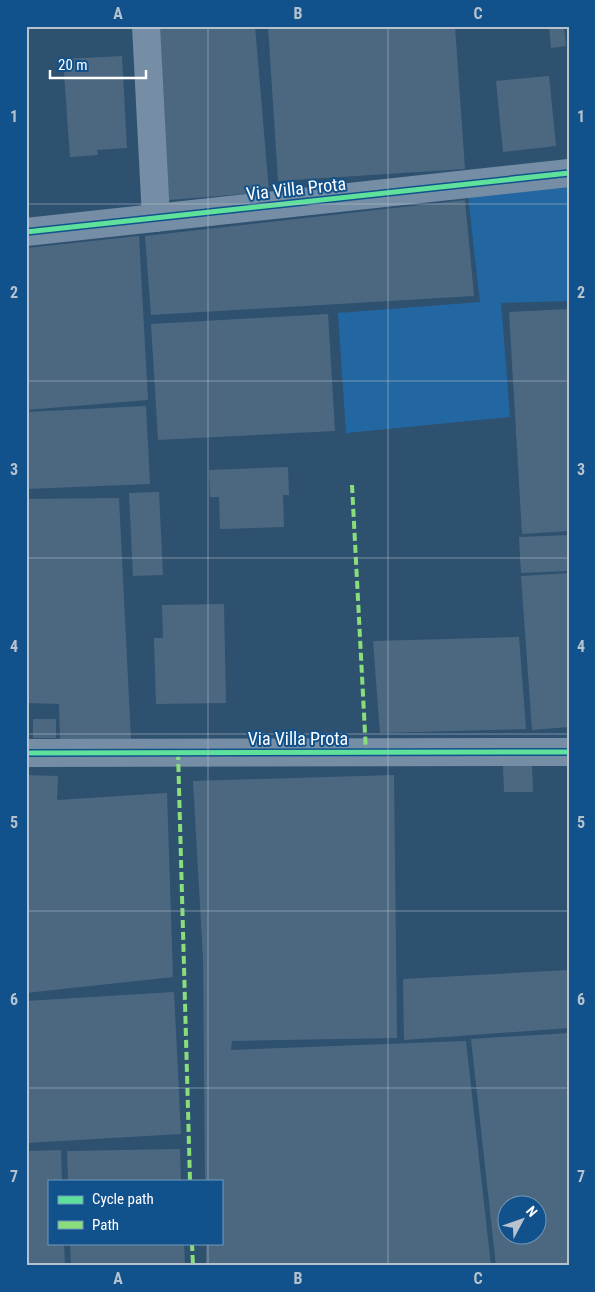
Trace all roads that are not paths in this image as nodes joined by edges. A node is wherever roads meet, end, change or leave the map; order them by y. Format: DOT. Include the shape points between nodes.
graph roads {
  1 [pos="146,26"];
  2 [pos="569,173"];
  3 [pos="156,218"];
  4 [pos="26,232"];
  5 [pos="569,752"];
  6 [pos="26,753"];
  1 -- 3 [label="street"];
  2 -- 3 [label="street, Via Villa Prota"];
  3 -- 4 [label="street, Via Villa Prota"];
  5 -- 6 [label="street, Via Villa Prota"];
}
